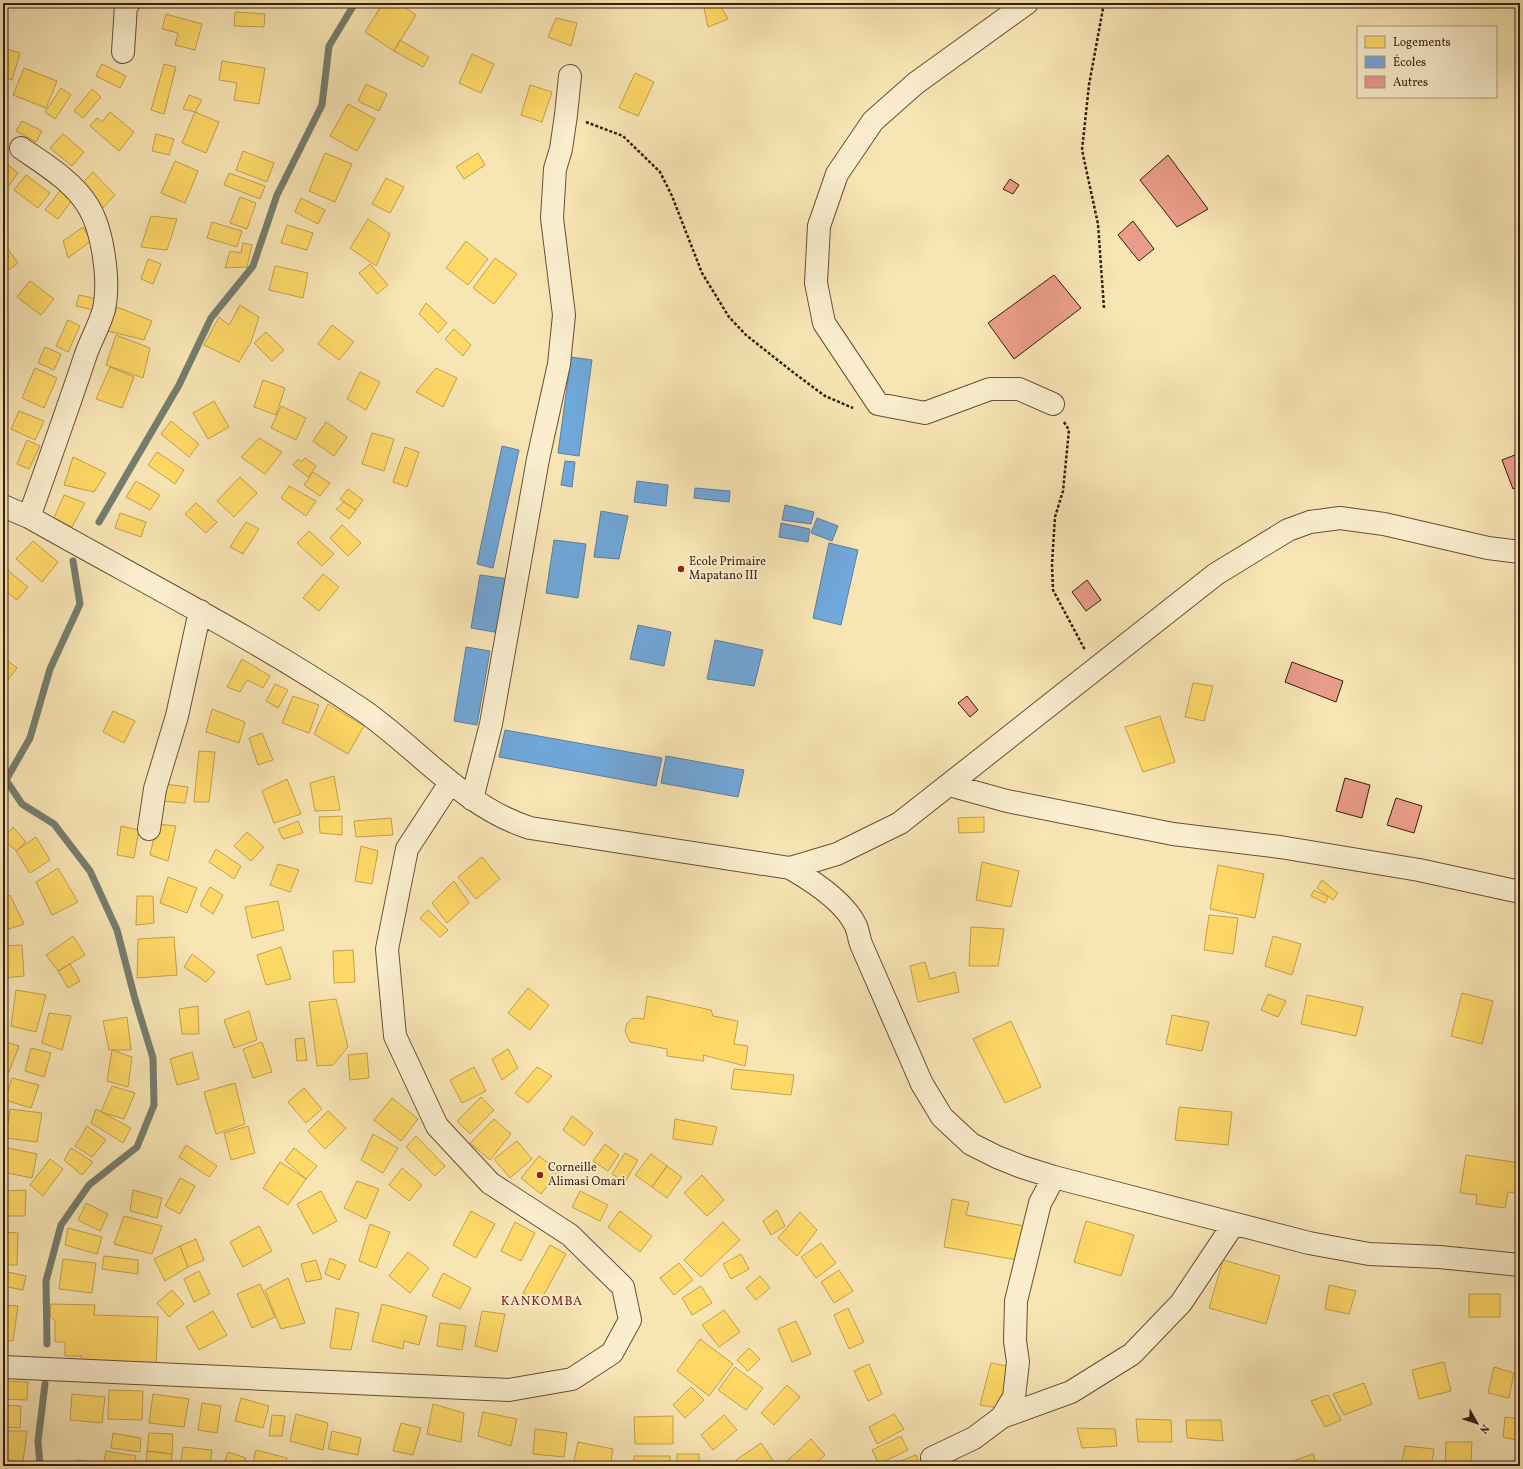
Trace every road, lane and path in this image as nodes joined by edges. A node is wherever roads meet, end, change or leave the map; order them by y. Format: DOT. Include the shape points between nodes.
graph roads {
  1 [pos="129,3"];
  2 [pos="1027,3"];
  3 [pos="1104,3"];
  4 [pos="123,52"];
  5 [pos="570,76"];
  6 [pos="566,115"];
  7 [pos="21,148"];
  8 [pos="1104,308"];
  9 [pos="878,404"];
  10 [pos="1053,404"];
  11 [pos="3,506"];
  12 [pos="29,517"];
  13 [pos="1520,552"];
  14 [pos="200,611"];
  15 [pos="1093,671"];
  16 [pos="450,783"];
  17 [pos="949,785"];
  18 [pos="472,799"];
  19 [pos="149,829"];
  20 [pos="790,868"];
  21 [pos="1520,892"];
  22 [pos="1054,1177"];
  23 [pos="1233,1225"];
  24 [pos="1520,1265"];
  25 [pos="3,1367"];
  26 [pos="1002,1417"];
  27 [pos="932,1458"];
  1 -- 4 [label="street" via="126,5"];
  2 -- 9 [label="street" via="916,83 873,121 837,174 819,226 816,282 824,323"];
  3 -- 8 [label="path" via="1089,85 1082,150 1098,224"];
  5 -- 6 [label="street"];
  6 -- 9 [label="path" via="622,136 660,172 702,273 729,317 746,335 825,396 859,411"];
  6 -- 18 [label="street" via="555,169 552,218 564,315 559,364 538,459 491,724"];
  7 -- 12 [label="street" via="62,177 88,206 102,242 107,286 104,309"];
  9 -- 10 [label="street" via="925,413 990,389 1019,389"];
  10 -- 15 [label="path" via="1070,430 1063,491 1056,516 1052,564 1053,590 1084,648"];
  11 -- 12 [label="street"];
  12 -- 14 [label="street"];
  13 -- 15 [label="street" via="1488,548 1377,523 1340,518 1310,522 1288,530 1216,574"];
  14 -- 16 [label="street" via="362,710 413,749"];
  14 -- 19 [label="street" via="177,716 155,789"];
  15 -- 17 [label="street"];
  16 -- 18 [label="street"];
  16 -- 25 [label="street" via="407,849 387,949 395,1036 437,1126 490,1183 570,1235 623,1287 630,1320 612,1353 572,1379 509,1390"];
  17 -- 20 [label="street" via="900,823 866,842"];
  17 -- 21 [label="street" via="1007,801 1173,834 1311,852 1419,870"];
  18 -- 20 [label="street" via="513,822 530,828"];
  20 -- 22 [label="street" via="816,883 841,906 855,924 861,944 922,1084 942,1118 971,1144 1022,1167"];
  22 -- 23 [label="street"];
  22 -- 26 [label="street" via="1040,1203 1016,1301 1017,1377 1014,1397"];
  23 -- 24 [label="street" via="1369,1254 1439,1257"];
  23 -- 26 [label="street" via="1181,1303 1132,1354 1071,1392"];
  26 -- 27 [label="street" via="974,1438"];
}
